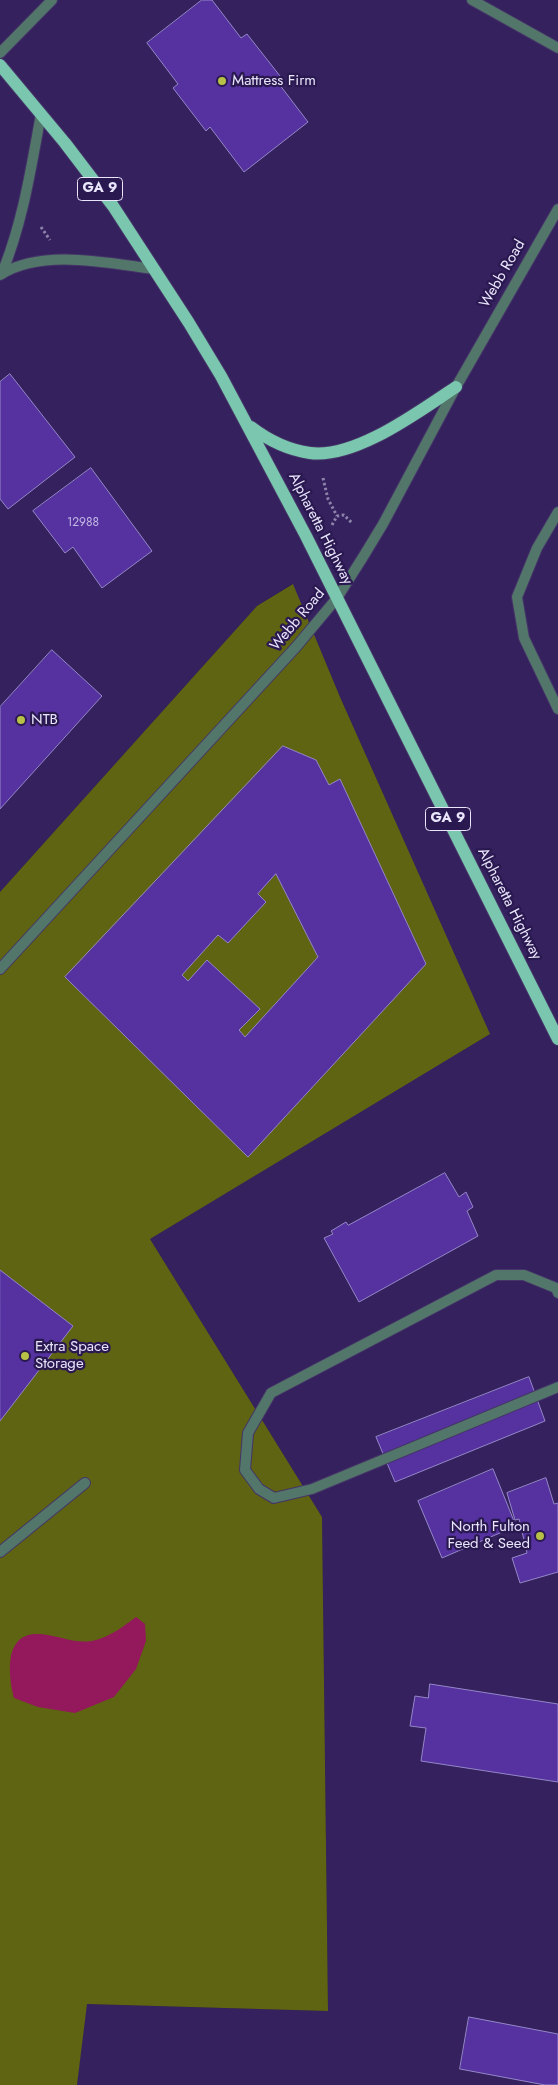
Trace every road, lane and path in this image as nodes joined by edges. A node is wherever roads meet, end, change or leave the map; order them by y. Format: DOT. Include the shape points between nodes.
graph roads {
  1 [pos="52,0"];
  2 [pos="472,0"];
  3 [pos="557,48"];
  4 [pos="0,53"];
  5 [pos="0,65"];
  6 [pos="41,114"];
  7 [pos="558,209"];
  8 [pos="41,226"];
  9 [pos="54,246"];
  10 [pos="154,269"];
  11 [pos="1,274"];
  12 [pos="456,387"];
  13 [pos="248,425"];
  14 [pos="323,478"];
  15 [pos="558,512"];
  16 [pos="337,516"];
  17 [pos="352,523"];
  18 [pos="332,525"];
  19 [pos="336,598"];
  20 [pos="558,709"];
  21 [pos="0,969"];
  22 [pos="558,1039"];
  23 [pos="558,1293"];
  24 [pos="558,1387"];
  25 [pos="85,1483"];
  26 [pos="0,1552"];
  1 -- 4 [label="street"];
  2 -- 3 [label="street"];
  5 -- 6 [label="main road, Alpharetta Highway / GA 9"];
  6 -- 10 [label="main road, Alpharetta Highway / GA 9" via="113,206"];
  6 -- 11 [label="street" via="20,222 14,246"];
  7 -- 12 [label="street, Webb Road"];
  8 -- 9 [label="path"];
  10 -- 11 [label="street" via="63,258 32,262"];
  10 -- 13 [label="main road, Alpharetta Highway / GA 9"];
  12 -- 13 [label="main road" via="385,432 334,452 311,453 287,447 264,437"];
  12 -- 19 [label="street, Webb Road" via="383,524"];
  13 -- 19 [label="main road, Alpharetta Highway / GA 9"];
  14 -- 16 [label="path" via="328,499"];
  15 -- 20 [label="street" via="537,548 517,597 524,638"];
  16 -- 17 [label="path" via="344,515"];
  16 -- 18 [label="path"];
  19 -- 21 [label="street, Webb Road" via="296,647"];
  19 -- 22 [label="main road, Alpharetta Highway / GA 9"];
  23 -- 24 [label="street" via="556,1288 524,1275 496,1275 271,1393 248,1433 246,1470 259,1489 274,1498 312,1489"];
  25 -- 26 [label="street"];
}
